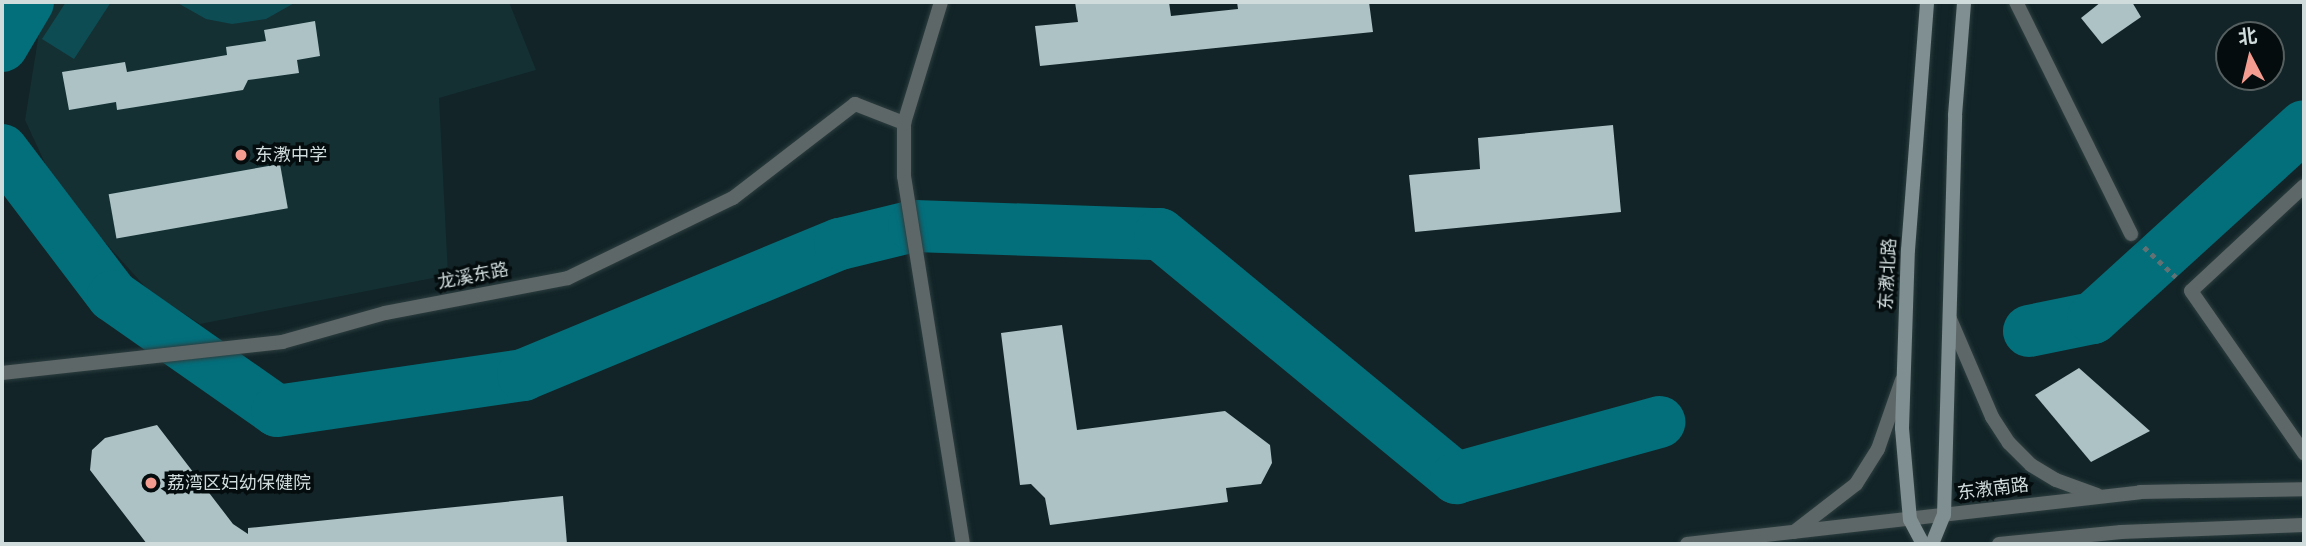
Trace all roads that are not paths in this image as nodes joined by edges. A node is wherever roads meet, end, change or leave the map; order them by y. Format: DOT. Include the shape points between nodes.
graph roads {
  1 [pos="941,2"];
  2 [pos="1927,2"];
  3 [pos="1964,2"];
  4 [pos="2016,2"];
  5 [pos="904,123"];
  6 [pos="2304,186"];
  7 [pos="2131,234"];
  8 [pos="1950,318"];
  9 [pos="2,373"];
  10 [pos="1902,379"];
  11 [pos="2304,453"];
  12 [pos="2304,489"];
  13 [pos="2102,496"];
  14 [pos="1944,515"];
  15 [pos="1910,520"];
  16 [pos="2304,525"];
  17 [pos="1790,534"];
  18 [pos="963,544"];
  19 [pos="1687,544"];
  20 [pos="1923,544"];
  21 [pos="1932,544"];
  22 [pos="1999,544"];
  1 -- 5 [label="street"];
  2 -- 10 [label="main road, 东漖北路"];
  3 -- 8 [label="main road" via="1954,128"];
  4 -- 7 [label="street"];
  5 -- 9 [label="street, 龙溪东路" via="855,104 733,198 568,278 385,313 282,342"];
  5 -- 18 [label="street" via="904,176"];
  6 -- 11 [label="street" via="2191,291"];
  8 -- 13 [label="street" via="1992,417 2009,443 2056,481"];
  8 -- 14 [label="main road"];
  10 -- 15 [label="main road, 东漖北路"];
  10 -- 17 [label="street" via="1878,449 1856,484"];
  12 -- 13 [label="street, 东漖南路"];
  13 -- 14 [label="street, 东漖南路"];
  14 -- 15 [label="street, 东漖南路"];
  14 -- 21 [label="main road"];
  15 -- 17 [label="street, 东漖南路"];
  15 -- 20 [label="main road, 东漖北路"];
  16 -- 22 [label="street" via="2121,532"];
  17 -- 19 [label="street, 东漖南路"];
}
